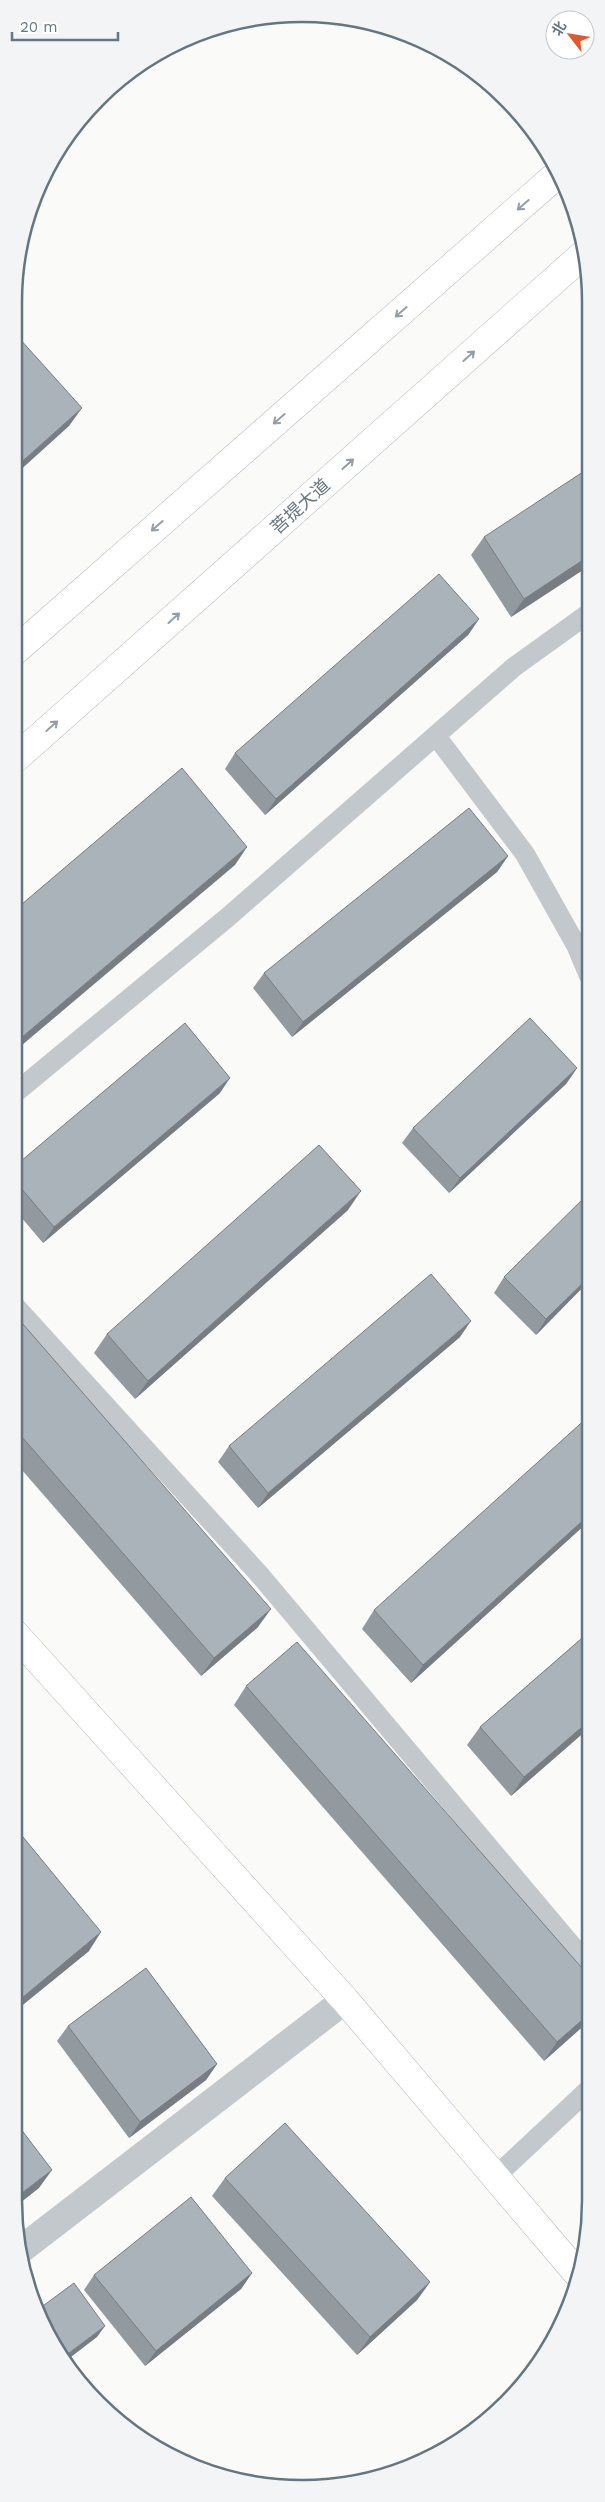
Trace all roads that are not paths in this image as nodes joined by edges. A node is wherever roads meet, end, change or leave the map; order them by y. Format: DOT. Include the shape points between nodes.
graph roads {
  1 [pos="553,178"];
  2 [pos="579,259"];
  3 [pos="582,618"];
  4 [pos="22,645"];
  5 [pos="436,736"];
  6 [pos="22,753"];
  7 [pos="582,960"];
  8 [pos="22,1087"];
  9 [pos="22,1314"];
  10 [pos="22,1642"];
  11 [pos="582,1958"];
  12 [pos="345,2000"];
  13 [pos="582,2096"];
  14 [pos="495,2177"];
  15 [pos="27,2246"];
  16 [pos="574,2269"];
  1 -- 4 [label="main road, one-way"];
  6 -- 2 [label="main road, 菩提大道, one-way"];
  3 -- 5 [label="lane" via="514,667"];
  5 -- 7 [label="lane" via="526,854"];
  5 -- 8 [label="lane" via="228,917"];
  9 -- 11 [label="lane" via="259,1574"];
  10 -- 12 [label="main road"];
  12 -- 14 [label="main road"];
  12 -- 15 [label="street"];
  13 -- 14 [label="lane"];
  14 -- 16 [label="main road"];
}
